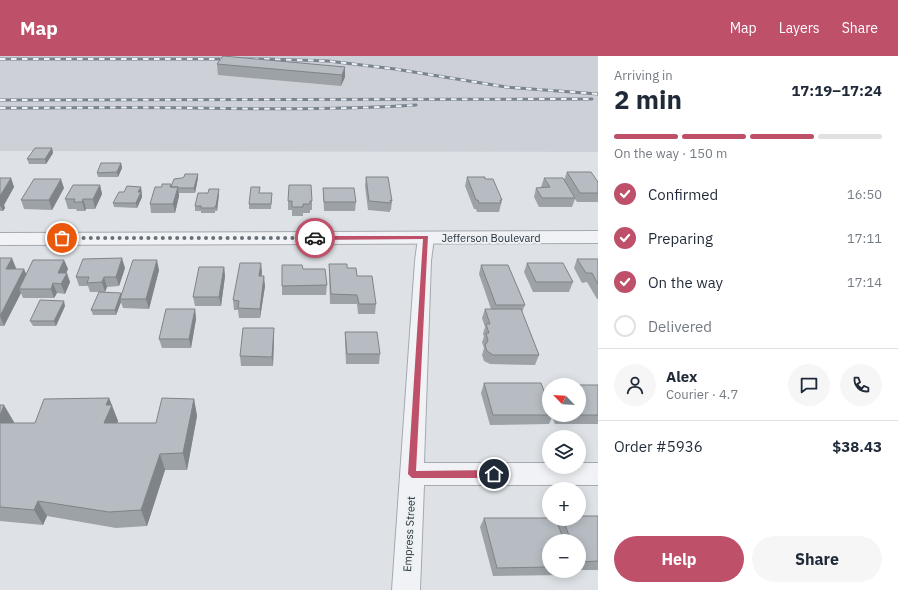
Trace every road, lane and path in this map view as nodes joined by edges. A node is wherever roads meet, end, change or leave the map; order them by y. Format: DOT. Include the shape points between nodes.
graph roads {
  1 [pos="598,237"];
  2 [pos="0,238"];
  3 [pos="426,238"];
  4 [pos="412,474"];
  5 [pos="598,474"];
  6 [pos="406,590"];
  1 -- 3 [label="street, Jefferson Boulevard"];
  2 -- 3 [label="street, Jefferson Boulevard"];
  3 -- 4 [label="street, Empress Street"];
  4 -- 5 [label="street"];
  4 -- 6 [label="street, Empress Street"];
}
